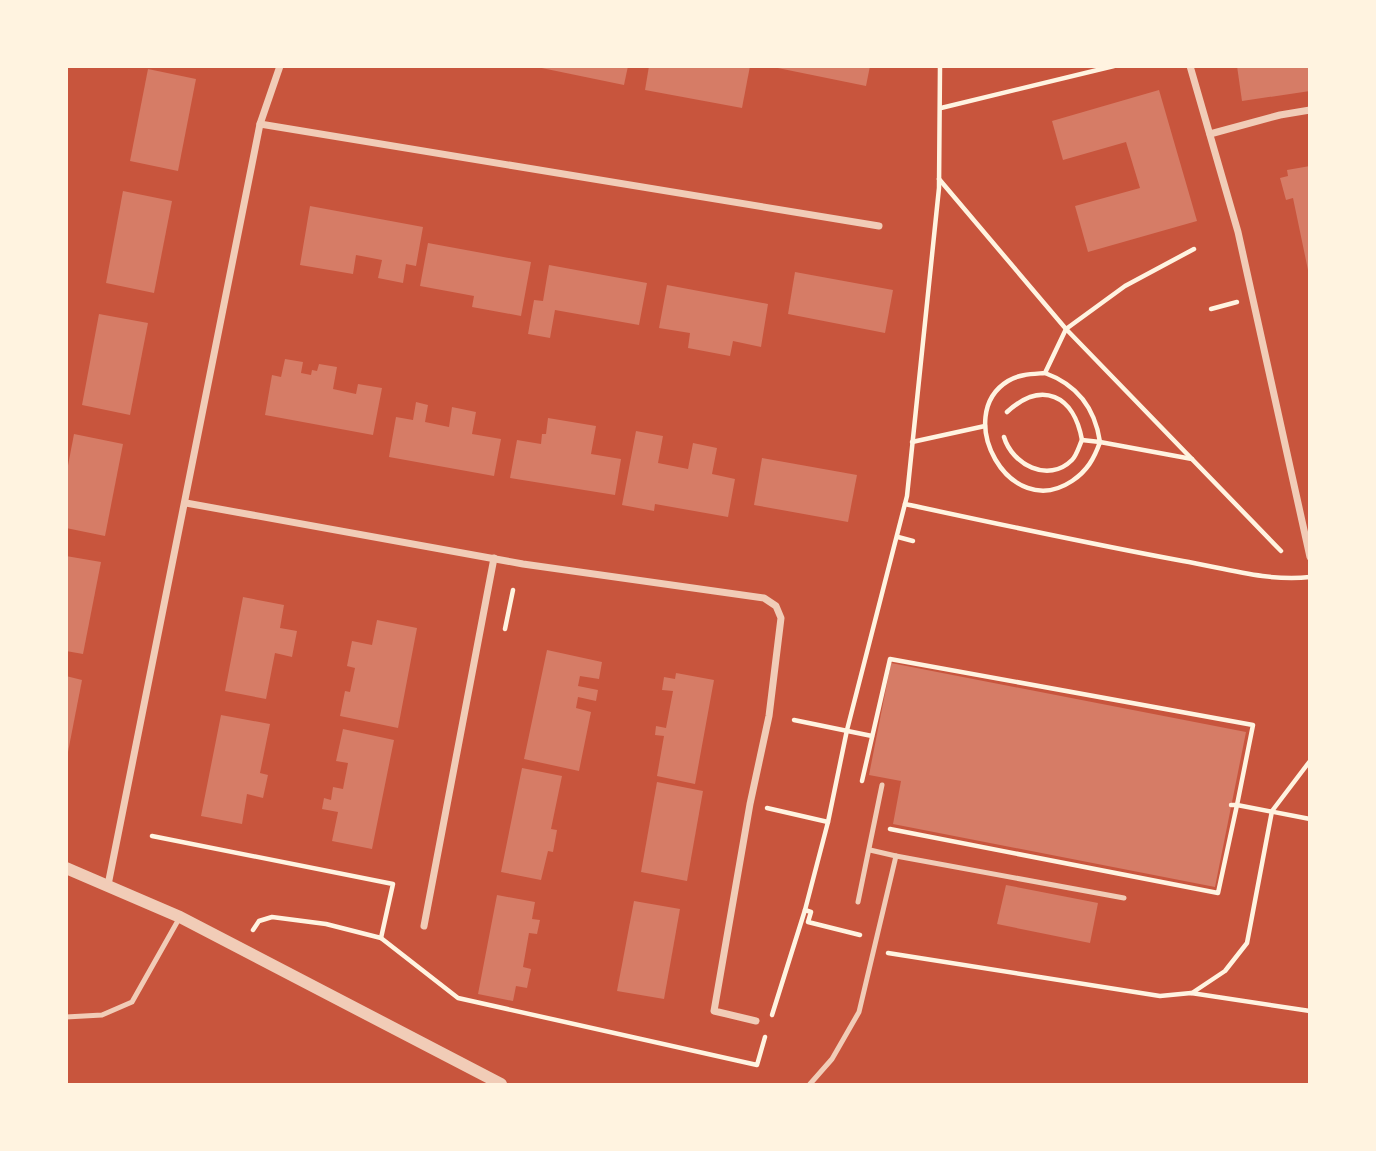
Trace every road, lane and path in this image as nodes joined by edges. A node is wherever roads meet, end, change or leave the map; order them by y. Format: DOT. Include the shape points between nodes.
graph roads {
  1 [pos="280,66"];
  2 [pos="940,66"];
  3 [pos="1114,66"];
  4 [pos="1190,66"];
  5 [pos="941,108"];
  6 [pos="1310,110"];
  7 [pos="260,124"];
  8 [pos="1210,134"];
  9 [pos="939,179"];
  10 [pos="879,226"];
  11 [pos="1194,249"];
  12 [pos="1238,302"];
  13 [pos="1211,309"];
  14 [pos="1066,329"];
  15 [pos="1045,373"];
  16 [pos="1007,412"];
  17 [pos="985,426"];
  18 [pos="1004,437"];
  19 [pos="1082,440"];
  20 [pos="912,442"];
  21 [pos="1100,442"];
  22 [pos="1192,460"];
  23 [pos="186,503"];
  24 [pos="905,504"];
  25 [pos="898,537"];
  26 [pos="913,541"];
  27 [pos="1281,551"];
  28 [pos="1310,557"];
  29 [pos="494,558"];
  30 [pos="1310,577"];
  31 [pos="513,590"];
  32 [pos="505,629"];
  33 [pos="793,720"];
  34 [pos="847,730"];
  35 [pos="872,736"];
  36 [pos="1310,761"];
  37 [pos="882,785"];
  38 [pos="750,804"];
  39 [pos="1234,805"];
  40 [pos="1272,811"];
  41 [pos="891,815"];
  42 [pos="1310,819"];
  43 [pos="828,822"];
  44 [pos="152,836"];
  45 [pos="870,850"];
  46 [pos="896,856"];
  47 [pos="66,869"];
  48 [pos="108,885"];
  49 [pos="1124,898"];
  50 [pos="858,902"];
  51 [pos="805,910"];
  52 [pos="180,917"];
  53 [pos="424,926"];
  54 [pos="253,930"];
  55 [pos="868,936"];
  56 [pos="382,938"];
  57 [pos="885,952"];
  58 [pos="1191,993"];
  59 [pos="1310,1012"];
  60 [pos="66,1017"];
  61 [pos="756,1021"];
  62 [pos="501,1084"];
  63 [pos="810,1084"];
  1 -- 7 [label="street"];
  2 -- 5 [label="path"];
  3 -- 5 [label="path"];
  4 -- 8 [label="street"];
  5 -- 9 [label="path"];
  6 -- 8 [label="street"];
  7 -- 10 [label="street"];
  7 -- 23 [label="street"];
  8 -- 28 [label="street" via="1238,232"];
  9 -- 14 [label="path"];
  9 -- 20 [label="path"];
  11 -- 14 [label="path" via="1125,286"];
  12 -- 13 [label="path"];
  14 -- 15 [label="path"];
  14 -- 22 [label="path"];
  15 -- 17 [label="path" via="1022,375 995,393"];
  15 -- 21 [label="path" via="1073,386 1085,401"];
  16 -- 19 [label="path" via="1023,399 1052,395 1077,419"];
  17 -- 20 [label="path"];
  17 -- 21 [label="path" via="1002,469 1014,482 1035,491 1063,487 1082,474"];
  18 -- 19 [label="path" via="1018,459 1043,471 1073,459"];
  19 -- 21 [label="path"];
  20 -- 24 [label="path"];
  21 -- 22 [label="path"];
  22 -- 27 [label="path"];
  23 -- 29 [label="street"];
  23 -- 48 [label="street"];
  24 -- 25 [label="path"];
  24 -- 30 [label="path" via="1224,568 1289,579"];
  25 -- 26 [label="path"];
  25 -- 34 [label="path"];
  29 -- 38 [label="street" via="764,598 776,606 781,618 771,704"];
  29 -- 53 [label="street"];
  31 -- 32 [label="path"];
  33 -- 34 [label="path"];
  34 -- 35 [label="path"];
  34 -- 43 [label="path"];
  35 -- 37 [label="path" via="862,782"];
  35 -- 39 [label="path" via="890,659 1253,725"];
  36 -- 40 [label="path"];
  37 -- 45 [label="lane"];
  38 -- 43 [label="path"];
  38 -- 61 [label="street" via="714,1011"];
  39 -- 40 [label="path"];
  39 -- 41 [label="path" via="1217,892 888,829"];
  40 -- 42 [label="path"];
  40 -- 58 [label="path" via="1247,943 1226,971"];
  43 -- 51 [label="path"];
  44 -- 56 [label="path" via="393,884"];
  45 -- 46 [label="lane"];
  45 -- 50 [label="lane"];
  46 -- 49 [label="lane"];
  46 -- 63 [label="lane" via="859,1012 832,1059"];
  47 -- 48 [label="street"];
  48 -- 52 [label="street"];
  51 -- 55 [label="path" via="811,912 808,922"];
  51 -- 56 [label="path" via="757,1065 458,998"];
  52 -- 60 [label="lane" via="132,1002 102,1014"];
  52 -- 62 [label="street"];
  54 -- 56 [label="path" via="259,921 272,917"];
  57 -- 58 [label="path" via="1160,996"];
  58 -- 59 [label="path"];
}
